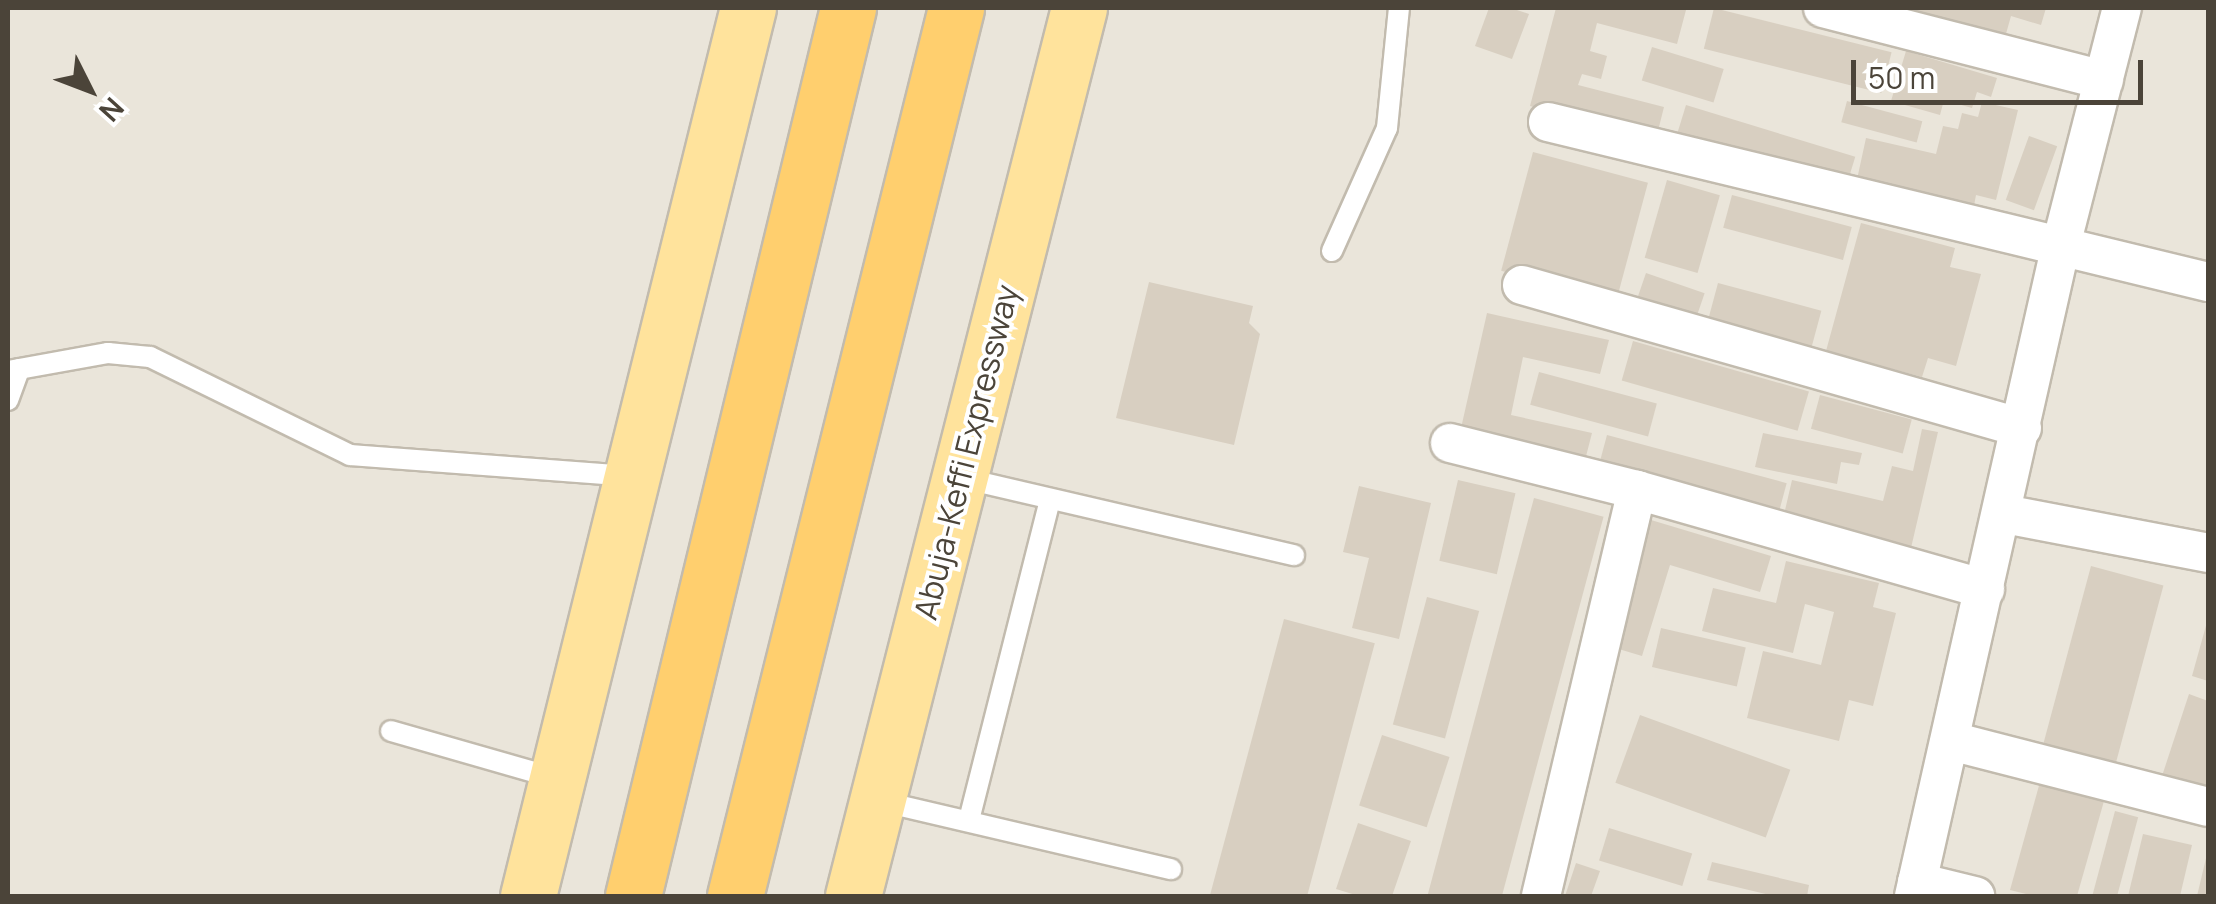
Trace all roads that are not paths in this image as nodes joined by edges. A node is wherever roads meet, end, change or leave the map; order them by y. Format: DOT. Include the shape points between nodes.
graph roads {
  1 [pos="748,8"];
  2 [pos="848,8"];
  3 [pos="956,8"];
  4 [pos="1079,8"];
  5 [pos="1400,8"];
  6 [pos="1823,8"];
  7 [pos="2122,8"];
  8 [pos="2104,80"];
  9 [pos="1548,122"];
  10 [pos="2060,249"];
  11 [pos="1332,251"];
  12 [pos="2208,282"];
  13 [pos="1522,285"];
  14 [pos="13,370"];
  15 [pos="8,400"];
  16 [pos="2022,428"];
  17 [pos="1450,443"];
  18 [pos="632,476"];
  19 [pos="960,477"];
  20 [pos="1638,490"];
  21 [pos="1050,501"];
  22 [pos="2004,514"];
  23 [pos="2208,553"];
  24 [pos="1294,555"];
  25 [pos="1985,589"];
  26 [pos="391,731"];
  27 [pos="1951,742"];
  28 [pos="557,779"];
  29 [pos="878,801"];
  30 [pos="2208,807"];
  31 [pos="969,820"];
  32 [pos="1170,869"];
  33 [pos="1916,889"];
  34 [pos="528,896"];
  35 [pos="633,896"];
  36 [pos="734,896"];
  37 [pos="853,896"];
  38 [pos="1541,896"];
  39 [pos="1975,896"];
  1 -- 18 [label="main road"];
  2 -- 35 [label="highway"];
  3 -- 36 [label="highway"];
  4 -- 19 [label="main road, Abuja-Keffi Expressway"];
  5 -- 11 [label="lane" via="1387,128"];
  6 -- 8 [label="street"];
  7 -- 8 [label="street"];
  8 -- 10 [label="street"];
  9 -- 10 [label="street"];
  10 -- 12 [label="street"];
  10 -- 16 [label="street"];
  13 -- 16 [label="street"];
  14 -- 15 [label="lane"];
  14 -- 18 [label="lane" via="108,353 150,358 350,454"];
  16 -- 22 [label="street"];
  17 -- 20 [label="street"];
  18 -- 28 [label="main road"];
  19 -- 21 [label="lane"];
  19 -- 29 [label="main road, Abuja-Keffi Expressway"];
  20 -- 25 [label="street"];
  20 -- 38 [label="street"];
  21 -- 24 [label="lane"];
  21 -- 31 [label="lane"];
  22 -- 23 [label="street"];
  22 -- 25 [label="street"];
  25 -- 27 [label="street"];
  26 -- 28 [label="lane"];
  27 -- 30 [label="street"];
  27 -- 33 [label="street"];
  28 -- 34 [label="main road"];
  29 -- 31 [label="lane"];
  29 -- 37 [label="main road, Abuja-Keffi Expressway"];
  31 -- 32 [label="lane"];
  33 -- 39 [label="street"];
}
